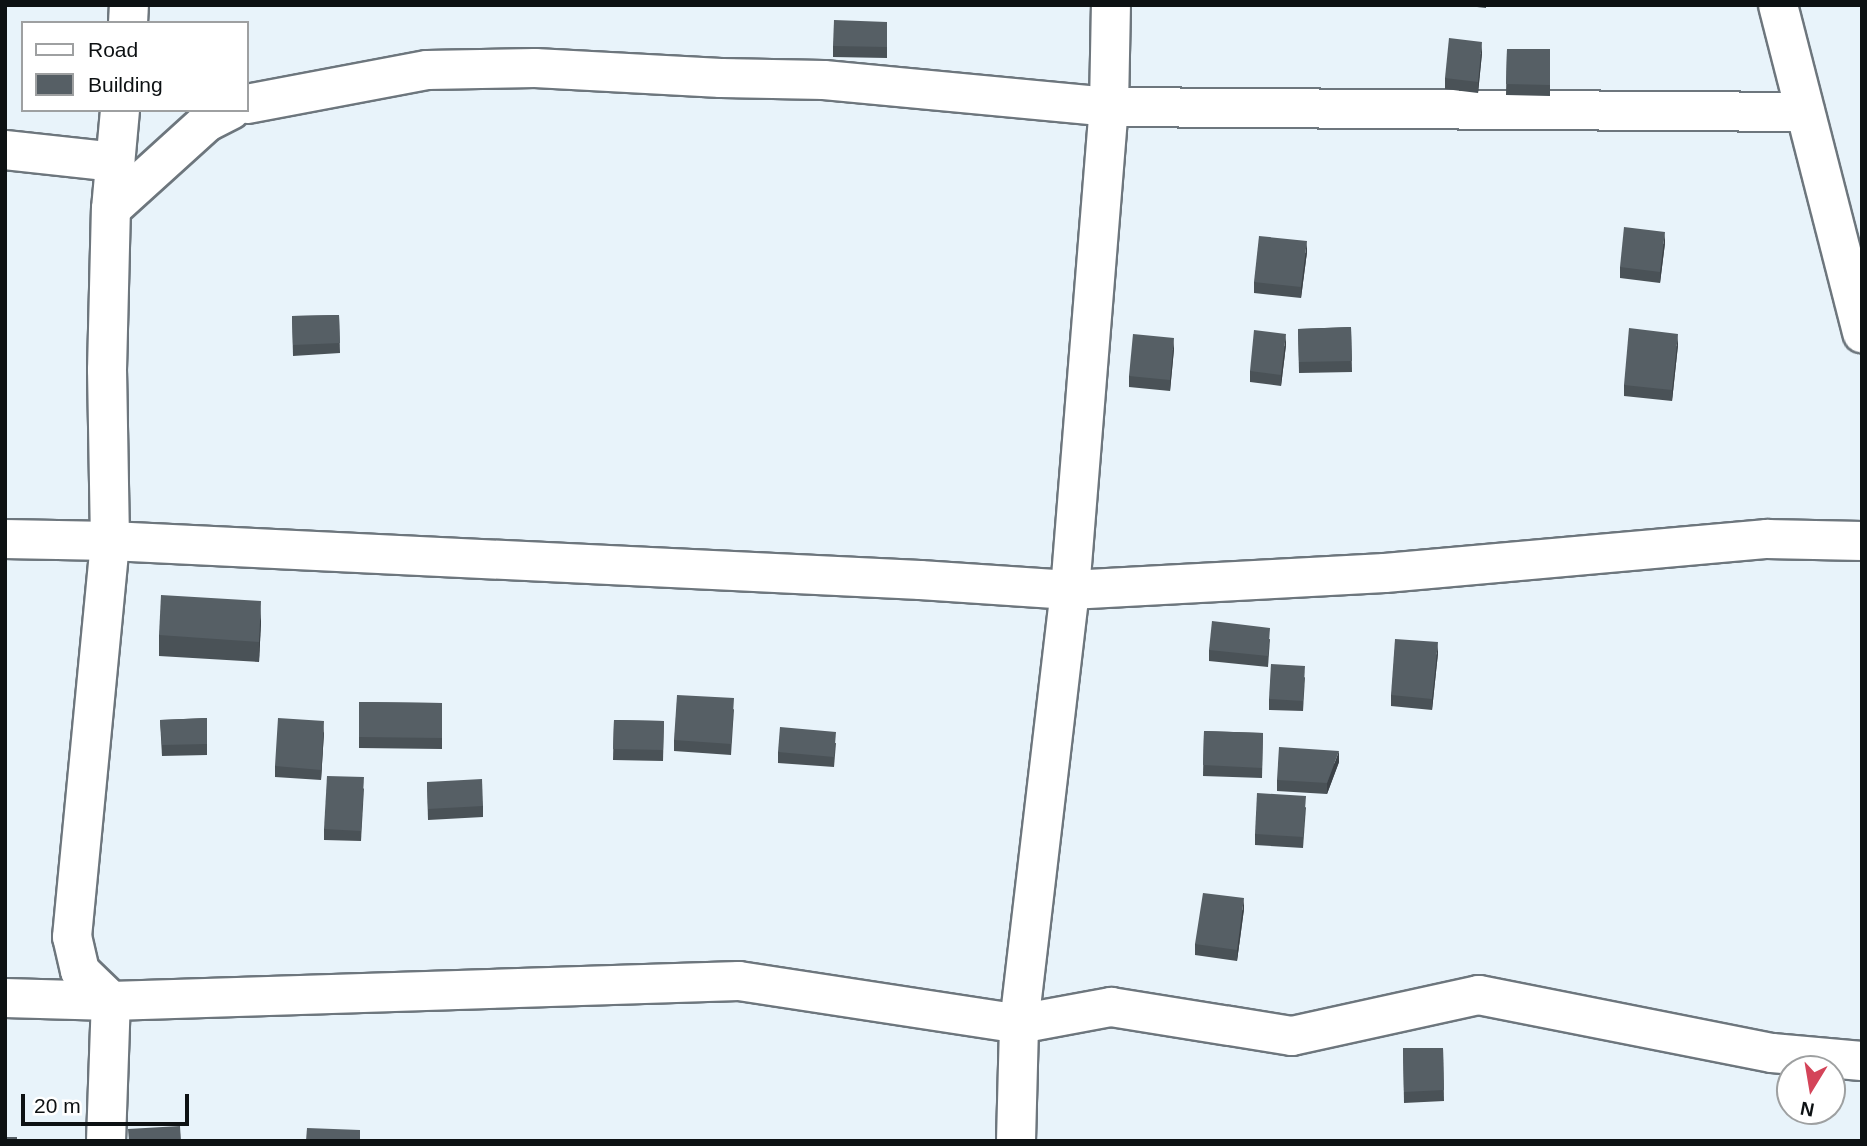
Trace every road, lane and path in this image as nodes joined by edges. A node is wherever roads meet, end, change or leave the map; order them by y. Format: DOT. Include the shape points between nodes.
graph roads {
  1 [pos="1111,5"];
  2 [pos="1778,5"];
  3 [pos="248,104"];
  4 [pos="1109,107"];
  5 [pos="120,112"];
  6 [pos="227,112"];
  7 [pos="1805,112"];
  8 [pos="5,150"];
  9 [pos="115,162"];
  10 [pos="111,209"];
  11 [pos="1862,333"];
  12 [pos="5,540"];
  13 [pos="110,541"];
  14 [pos="1862,541"];
  15 [pos="1070,590"];
  16 [pos="5,998"];
  17 [pos="111,1001"];
  18 [pos="1019,1024"];
  19 [pos="1862,1061"];
  20 [pos="106,1141"];
  21 [pos="1016,1141"];
  1 -- 4 [label="street"];
  2 -- 7 [label="street"];
  3 -- 4 [label="street" via="418,71 535,68 824,80"];
  4 -- 7 [label="street"];
  4 -- 15 [label="street"];
  5 -- 9 [label="street"];
  6 -- 10 [label="street" via="207,122"];
  7 -- 11 [label="street"];
  8 -- 9 [label="street"];
  9 -- 10 [label="street"];
  10 -- 13 [label="street" via="107,370"];
  12 -- 13 [label="street"];
  13 -- 15 [label="street"];
  13 -- 17 [label="street" via="72,937 80,971"];
  14 -- 15 [label="street" via="1767,539 1385,573"];
  15 -- 18 [label="street"];
  16 -- 17 [label="street"];
  17 -- 18 [label="street" via="739,981"];
  17 -- 20 [label="street"];
  18 -- 19 [label="street" via="1111,1007 1292,1036 1479,995 1772,1053"];
  18 -- 21 [label="street"];
}
